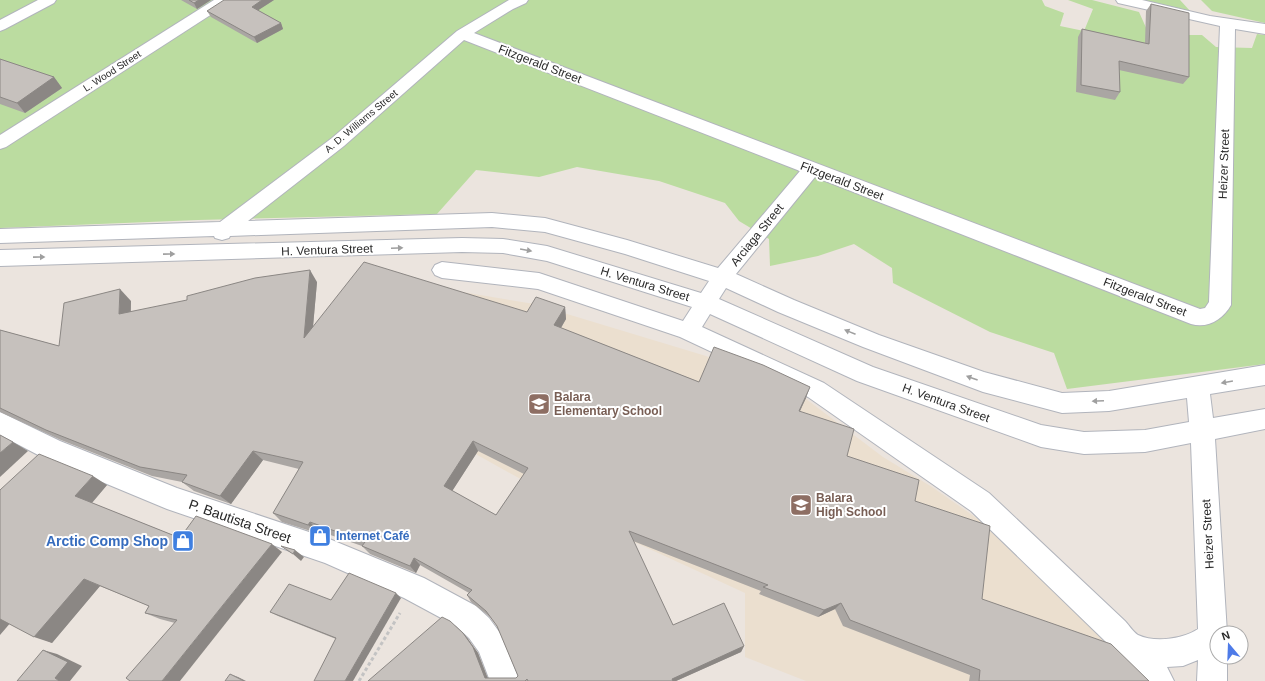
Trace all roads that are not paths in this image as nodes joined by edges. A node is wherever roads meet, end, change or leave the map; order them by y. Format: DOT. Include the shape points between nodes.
graph roads {
  1 [pos="49,0"];
  2 [pos="224,0"];
  3 [pos="521,0"];
  4 [pos="1123,0"];
  5 [pos="1190,0"];
  6 [pos="1210,20"];
  7 [pos="1228,23"];
  8 [pos="0,26"];
  9 [pos="1265,29"];
  10 [pos="462,34"];
  11 [pos="0,143"];
  12 [pos="812,169"];
  13 [pos="223,230"];
  14 [pos="0,236"];
  15 [pos="213,253"];
  16 [pos="0,258"];
  17 [pos="442,270"];
  18 [pos="722,278"];
  19 [pos="707,303"];
  20 [pos="1220,305"];
  21 [pos="688,332"];
  22 [pos="1265,375"];
  23 [pos="1198,387"];
  24 [pos="1265,419"];
  25 [pos="0,423"];
  26 [pos="1202,431"];
  27 [pos="1212,625"];
  28 [pos="1209,639"];
  29 [pos="1130,647"];
  30 [pos="1212,665"];
  31 [pos="505,681"];
  32 [pos="1159,681"];
  33 [pos="1212,681"];
  1 -- 8 [label="street"];
  2 -- 11 [label="street, L. Wood Street"];
  3 -- 10 [label="street, A. D. Williams Street"];
  4 -- 6 [label="street"];
  5 -- 6 [label="street"];
  6 -- 7 [label="street"];
  7 -- 9 [label="street"];
  7 -- 20 [label="street, Heizer Street"];
  10 -- 12 [label="street, Fitzgerald Street"];
  10 -- 13 [label="street, A. D. Williams Street" via="338,142"];
  12 -- 18 [label="street, Arciaga Street"];
  12 -- 20 [label="street, Fitzgerald Street" via="1199,318 1212,314"];
  13 -- 14 [label="street, H. Ventura Street"];
  13 -- 15 [label="street, A. D. Williams Street"];
  13 -- 18 [label="street, H. Ventura Street" via="492,220 546,225 627,247"];
  16 -- 15 [label="street, H. Ventura Street, one-way"];
  15 -- 19 [label="street, H. Ventura Street, one-way" via="503,246 547,254"];
  17 -- 21 [label="street" via="539,281"];
  18 -- 19 [label="street, Arciaga Street"];
  23 -- 18 [label="street, H. Ventura Street, one-way" via="1109,401 1062,403 983,382 872,341"];
  19 -- 21 [label="street, Arciaga Street"];
  19 -- 26 [label="street, H. Ventura Street" via="865,374 1042,436 1084,443 1145,441"];
  21 -- 29 [label="street" via="816,390 980,502"];
  22 -- 23 [label="street, H. Ventura Street, one-way"];
  23 -- 26 [label="street, Heizer Street"];
  24 -- 26 [label="street, H. Ventura Street"];
  25 -- 31 [label="street, P. Bautista Street" via="42,457 327,551 414,588 466,616 479,628 490,643"];
  26 -- 27 [label="street, Heizer Street"];
  28 -- 29 [label="street" via="1199,646 1181,652 1148,652"];
  29 -- 32 [label="street"];
  30 -- 33 [label="street, Heizer Street"];
}
